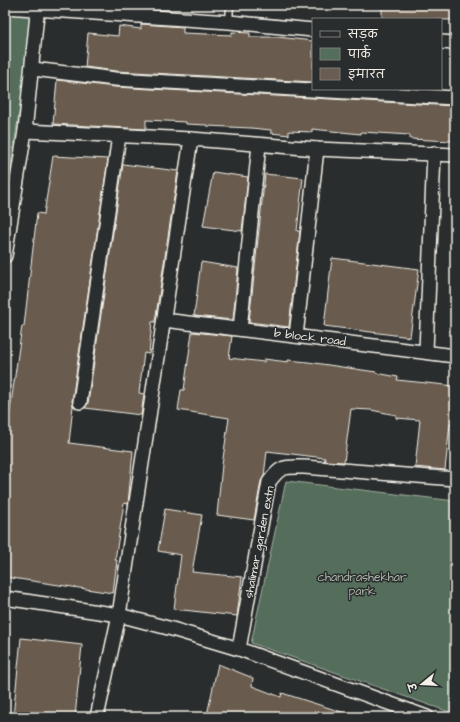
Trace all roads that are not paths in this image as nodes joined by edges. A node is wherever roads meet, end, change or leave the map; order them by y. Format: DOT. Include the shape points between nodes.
graph roads {
  1 [pos="230,5"];
  2 [pos="38,6"];
  3 [pos="5,7"];
  4 [pos="229,22"];
  5 [pos="312,30"];
  6 [pos="442,42"];
  7 [pos="455,43"];
  8 [pos="33,69"];
  9 [pos="455,98"];
  10 [pos="25,131"];
  11 [pos="120,136"];
  12 [pos="192,139"];
  13 [pos="259,144"];
  14 [pos="317,149"];
  15 [pos="434,153"];
  16 [pos="455,155"];
  17 [pos="5,256"];
  18 [pos="164,320"];
  19 [pos="240,329"];
  20 [pos="296,336"];
  21 [pos="426,351"];
  22 [pos="455,356"];
  23 [pos="80,402"];
  24 [pos="455,479"];
  25 [pos="5,598"];
  26 [pos="119,615"];
  27 [pos="239,649"];
  28 [pos="97,717"];
  29 [pos="427,717"];
  1 -- 4 [label="lane"];
  2 -- 3 [label="street"];
  2 -- 4 [label="street"];
  2 -- 8 [label="street"];
  4 -- 5 [label="street"];
  6 -- 7 [label="street"];
  8 -- 9 [label="street" via="115,79"];
  8 -- 10 [label="street"];
  10 -- 11 [label="street"];
  10 -- 17 [label="street"];
  11 -- 12 [label="street"];
  11 -- 23 [label="street"];
  12 -- 13 [label="street"];
  12 -- 18 [label="street"];
  13 -- 14 [label="street"];
  13 -- 19 [label="street"];
  14 -- 15 [label="street"];
  14 -- 20 [label="street"];
  15 -- 16 [label="street"];
  15 -- 21 [label="street"];
  18 -- 19 [label="street, b block road"];
  18 -- 26 [label="street"];
  19 -- 20 [label="street, b block road"];
  20 -- 21 [label="street, b block road"];
  21 -- 22 [label="street, b block road"];
  24 -- 27 [label="street, shalimar garden extn" via="304,467 277,470 269,482"];
  25 -- 26 [label="street"];
  26 -- 27 [label="street"];
  26 -- 28 [label="street"];
  27 -- 29 [label="street"];
}
